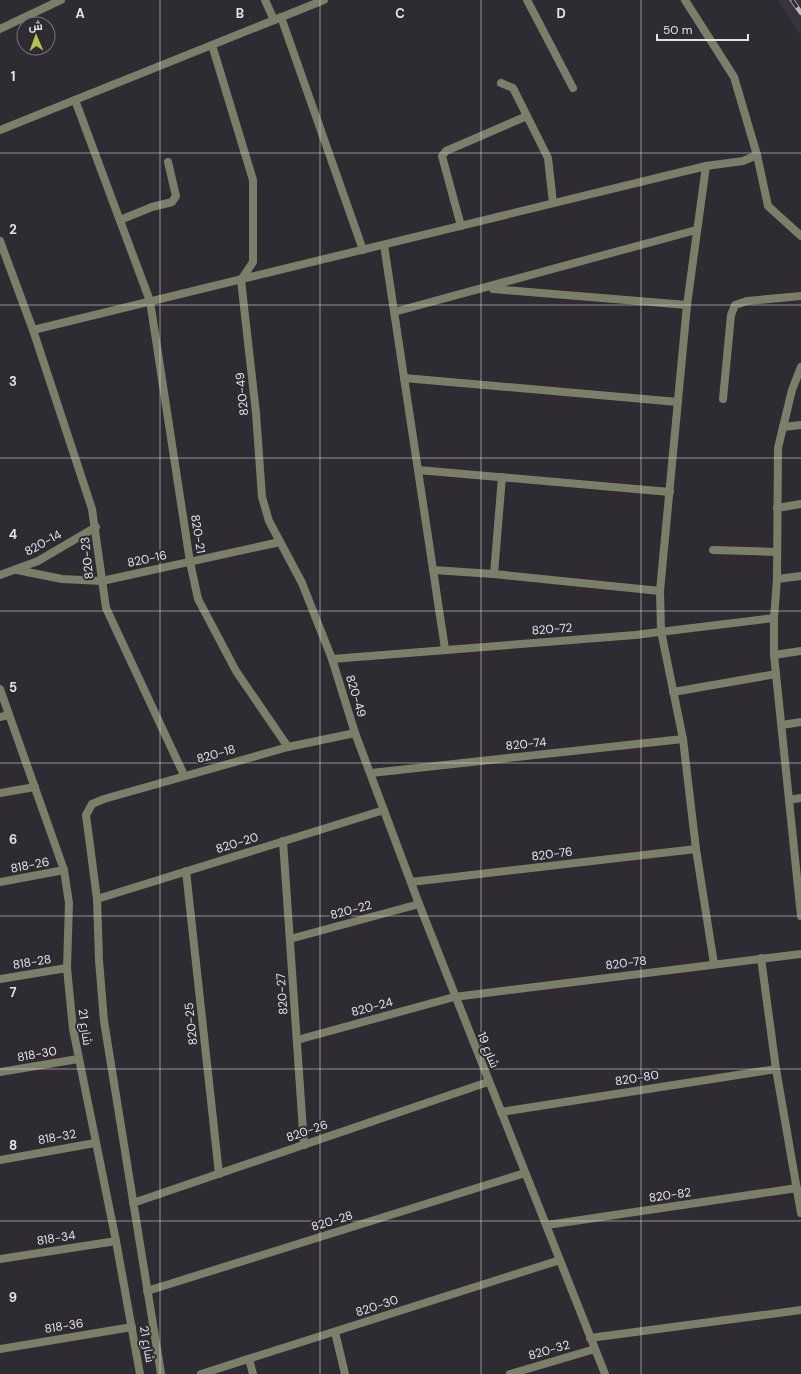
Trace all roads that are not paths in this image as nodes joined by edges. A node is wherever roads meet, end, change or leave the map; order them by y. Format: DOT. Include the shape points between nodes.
graph roads {
  1 [pos="61,0"];
  2 [pos="265,0"];
  3 [pos="324,0"];
  4 [pos="527,0"];
  5 [pos="685,0"];
  6 [pos="278,19"];
  7 [pos="0,29"];
  8 [pos="212,45"];
  9 [pos="501,83"];
  10 [pos="573,88"];
  11 [pos="75,100"];
  12 [pos="527,116"];
  13 [pos="0,130"];
  14 [pos="757,155"];
  15 [pos="168,162"];
  16 [pos="706,166"];
  17 [pos="553,204"];
  18 [pos="120,220"];
  19 [pos="461,226"];
  20 [pos="696,230"];
  21 [pos="801,236"];
  22 [pos="0,242"];
  23 [pos="384,245"];
  24 [pos="363,250"];
  25 [pos="241,280"];
  26 [pos="486,288"];
  27 [pos="801,296"];
  28 [pos="150,301"];
  29 [pos="686,305"];
  30 [pos="394,312"];
  31 [pos="33,330"];
  32 [pos="801,367"];
  33 [pos="404,378"];
  34 [pos="724,399"];
  35 [pos="678,402"];
  36 [pos="801,426"];
  37 [pos="783,427"];
  38 [pos="418,470"];
  39 [pos="502,477"];
  40 [pos="670,492"];
  41 [pos="801,504"];
  42 [pos="778,508"];
  43 [pos="96,527"];
  44 [pos="280,542"];
  45 [pos="714,550"];
  46 [pos="777,552"];
  47 [pos="190,562"];
  48 [pos="17,570"];
  49 [pos="433,570"];
  50 [pos="494,574"];
  51 [pos="0,575"];
  52 [pos="801,576"];
  53 [pos="777,579"];
  54 [pos="102,581"];
  55 [pos="660,591"];
  56 [pos="774,618"];
  57 [pos="661,631"];
  58 [pos="445,649"];
  59 [pos="801,651"];
  60 [pos="774,655"];
  61 [pos="332,659"];
  62 [pos="776,674"];
  63 [pos="0,688"];
  64 [pos="673,692"];
  65 [pos="4,716"];
  66 [pos="801,722"];
  67 [pos="782,725"];
  68 [pos="355,733"];
  69 [pos="683,739"];
  70 [pos="288,747"];
  71 [pos="371,773"];
  72 [pos="184,775"];
  73 [pos="35,787"];
  74 [pos="0,793"];
  75 [pos="801,798"];
  76 [pos="789,800"];
  77 [pos="88,809"];
  78 [pos="384,810"];
  79 [pos="283,841"];
  80 [pos="696,849"];
  81 [pos="64,870"];
  82 [pos="186,871"];
  83 [pos="799,873"];
  84 [pos="0,882"];
  85 [pos="411,882"];
  86 [pos="97,899"];
  87 [pos="419,904"];
  88 [pos="801,916"];
  89 [pos="290,939"];
  90 [pos="801,954"];
  91 [pos="761,958"];
  92 [pos="714,964"];
  93 [pos="67,968"];
  94 [pos="0,979"];
  95 [pos="454,997"];
  96 [pos="297,1040"];
  97 [pos="78,1059"];
  98 [pos="776,1069"];
  99 [pos="0,1072"];
  100 [pos="488,1082"];
  101 [pos="501,1112"];
  102 [pos="96,1143"];
  103 [pos="304,1145"];
  104 [pos="0,1160"];
  105 [pos="525,1173"];
  106 [pos="219,1174"];
  107 [pos="797,1188"];
  108 [pos="133,1203"];
  109 [pos="801,1213"];
  110 [pos="546,1225"];
  111 [pos="116,1241"];
  112 [pos="0,1259"];
  113 [pos="560,1260"];
  114 [pos="147,1291"];
  115 [pos="801,1310"];
  116 [pos="132,1327"];
  117 [pos="335,1332"];
  118 [pos="590,1338"];
  119 [pos="0,1349"];
  120 [pos="595,1349"];
  121 [pos="249,1359"];
  122 [pos="140,1374"];
  123 [pos="162,1374"];
  124 [pos="201,1374"];
  125 [pos="253,1374"];
  126 [pos="345,1374"];
  127 [pos="510,1374"];
  128 [pos="605,1374"];
  1 -- 7 [label="street"];
  2 -- 6 [label="street"];
  3 -- 6 [label="street"];
  4 -- 10 [label="street"];
  5 -- 14 [label="street" via="734,77"];
  6 -- 8 [label="street"];
  6 -- 24 [label="street"];
  8 -- 11 [label="street"];
  8 -- 25 [label="street" via="252,180 253,262"];
  9 -- 12 [label="street" via="513,88"];
  11 -- 13 [label="street"];
  11 -- 18 [label="street, 820-21"];
  12 -- 17 [label="street" via="548,158"];
  12 -- 19 [label="street" via="446,151 442,156"];
  14 -- 16 [label="street" via="743,161"];
  14 -- 21 [label="street" via="768,206"];
  15 -- 18 [label="street" via="176,196 172,202"];
  16 -- 17 [label="street"];
  16 -- 20 [label="street"];
  17 -- 19 [label="street"];
  18 -- 28 [label="street, 820-21"];
  19 -- 23 [label="street"];
  20 -- 26 [label="street"];
  20 -- 29 [label="street"];
  22 -- 31 [label="street, 820-23"];
  23 -- 24 [label="street"];
  23 -- 30 [label="street"];
  24 -- 25 [label="street"];
  25 -- 28 [label="street"];
  25 -- 44 [label="street, 820-49" via="256,413 262,497 269,521"];
  26 -- 29 [label="street"];
  26 -- 30 [label="street"];
  27 -- 34 [label="street" via="747,301 735,305 731,316"];
  28 -- 31 [label="street"];
  28 -- 47 [label="street, 820-21"];
  29 -- 35 [label="street"];
  30 -- 33 [label="street"];
  31 -- 43 [label="street, 820-23"];
  32 -- 37 [label="street" via="792,390"];
  33 -- 35 [label="street"];
  33 -- 38 [label="street"];
  35 -- 40 [label="street"];
  36 -- 37 [label="street"];
  37 -- 42 [label="street" via="778,448"];
  38 -- 39 [label="street"];
  38 -- 49 [label="street"];
  39 -- 40 [label="street"];
  39 -- 50 [label="street"];
  40 -- 55 [label="street"];
  41 -- 42 [label="street"];
  42 -- 46 [label="street"];
  43 -- 48 [label="street, 820-14" via="38,561"];
  43 -- 54 [label="street, 820-23"];
  44 -- 47 [label="street, 820-16"];
  44 -- 61 [label="street, 820-49" via="302,583"];
  45 -- 46 [label="street"];
  46 -- 53 [label="street"];
  47 -- 54 [label="street, 820-16"];
  47 -- 70 [label="street, 820-21" via="198,599 232,665"];
  48 -- 51 [label="street, 820-14"];
  48 -- 54 [label="street, 820-16" via="62,579"];
  49 -- 50 [label="street"];
  49 -- 58 [label="street"];
  50 -- 55 [label="street"];
  52 -- 53 [label="street"];
  53 -- 56 [label="street"];
  54 -- 72 [label="street, 820-23" via="109,615"];
  55 -- 57 [label="street"];
  56 -- 57 [label="street, 820-72"];
  56 -- 60 [label="street"];
  57 -- 58 [label="street, 820-72"];
  57 -- 64 [label="street"];
  58 -- 61 [label="street, 820-72"];
  59 -- 60 [label="street"];
  60 -- 62 [label="street"];
  61 -- 68 [label="street, 820-49"];
  62 -- 64 [label="street"];
  62 -- 67 [label="street"];
  63 -- 65 [label="street, شارع 21"];
  64 -- 69 [label="street"];
  65 -- 73 [label="street, شارع 21"];
  66 -- 67 [label="street"];
  67 -- 76 [label="street"];
  68 -- 70 [label="street, 820-18"];
  68 -- 71 [label="street, شارع 19"];
  69 -- 71 [label="street, 820-74"];
  69 -- 80 [label="street"];
  70 -- 72 [label="street, 820-18"];
  71 -- 78 [label="street, شارع 19"];
  72 -- 77 [label="street, 820-18" via="97,801"];
  73 -- 74 [label="street"];
  73 -- 81 [label="street, شارع 21"];
  75 -- 76 [label="street"];
  76 -- 83 [label="street"];
  77 -- 86 [label="street, شارع 21" via="86,828"];
  78 -- 79 [label="street, 820-20"];
  78 -- 85 [label="street, شارع 19"];
  79 -- 82 [label="street, 820-20"];
  79 -- 89 [label="street, 820-27"];
  80 -- 85 [label="street, 820-76"];
  80 -- 92 [label="street"];
  81 -- 84 [label="street, 818-26"];
  81 -- 93 [label="street, شارع 21" via="69,903"];
  82 -- 86 [label="street, 820-20"];
  82 -- 106 [label="street, 820-25"];
  83 -- 88 [label="street"];
  85 -- 87 [label="street, شارع 19"];
  86 -- 108 [label="street, شارع 21" via="104,1021"];
  87 -- 89 [label="street, 820-22"];
  87 -- 95 [label="street, شارع 19"];
  89 -- 96 [label="street, 820-27"];
  90 -- 91 [label="street, 820-78"];
  91 -- 92 [label="street, 820-78"];
  91 -- 98 [label="street"];
  92 -- 95 [label="street, 820-78"];
  93 -- 94 [label="street, 818-28"];
  93 -- 97 [label="street, شارع 21"];
  95 -- 96 [label="street, 820-24"];
  95 -- 100 [label="street, شارع 19"];
  96 -- 103 [label="street, 820-27"];
  97 -- 99 [label="street, 818-30"];
  97 -- 102 [label="street, شارع 21"];
  98 -- 101 [label="street, 820-80"];
  98 -- 107 [label="street"];
  100 -- 101 [label="street, شارع 19"];
  100 -- 103 [label="street, 820-26"];
  101 -- 105 [label="street, شارع 19"];
  102 -- 104 [label="street, 818-32"];
  102 -- 111 [label="street, شارع 21"];
  103 -- 106 [label="street, 820-26"];
  105 -- 110 [label="street, شارع 19"];
  105 -- 114 [label="street, 820-28"];
  106 -- 108 [label="street, 820-26"];
  107 -- 109 [label="street"];
  107 -- 110 [label="street, 820-82"];
  108 -- 114 [label="street, شارع 21"];
  110 -- 113 [label="street, شارع 19"];
  111 -- 112 [label="street, 818-34"];
  111 -- 116 [label="street, شارع 21"];
  113 -- 117 [label="street, 820-30"];
  113 -- 118 [label="street, شارع 19"];
  114 -- 123 [label="street, شارع 21"];
  115 -- 118 [label="street"];
  116 -- 119 [label="street, 818-36"];
  116 -- 122 [label="street, شارع 21"];
  117 -- 121 [label="street, 820-30"];
  117 -- 126 [label="street"];
  118 -- 120 [label="street, شارع 19"];
  120 -- 127 [label="street, 820-32"];
  120 -- 128 [label="street, شارع 19"];
  121 -- 124 [label="street, 820-30"];
  121 -- 125 [label="street"];
}
